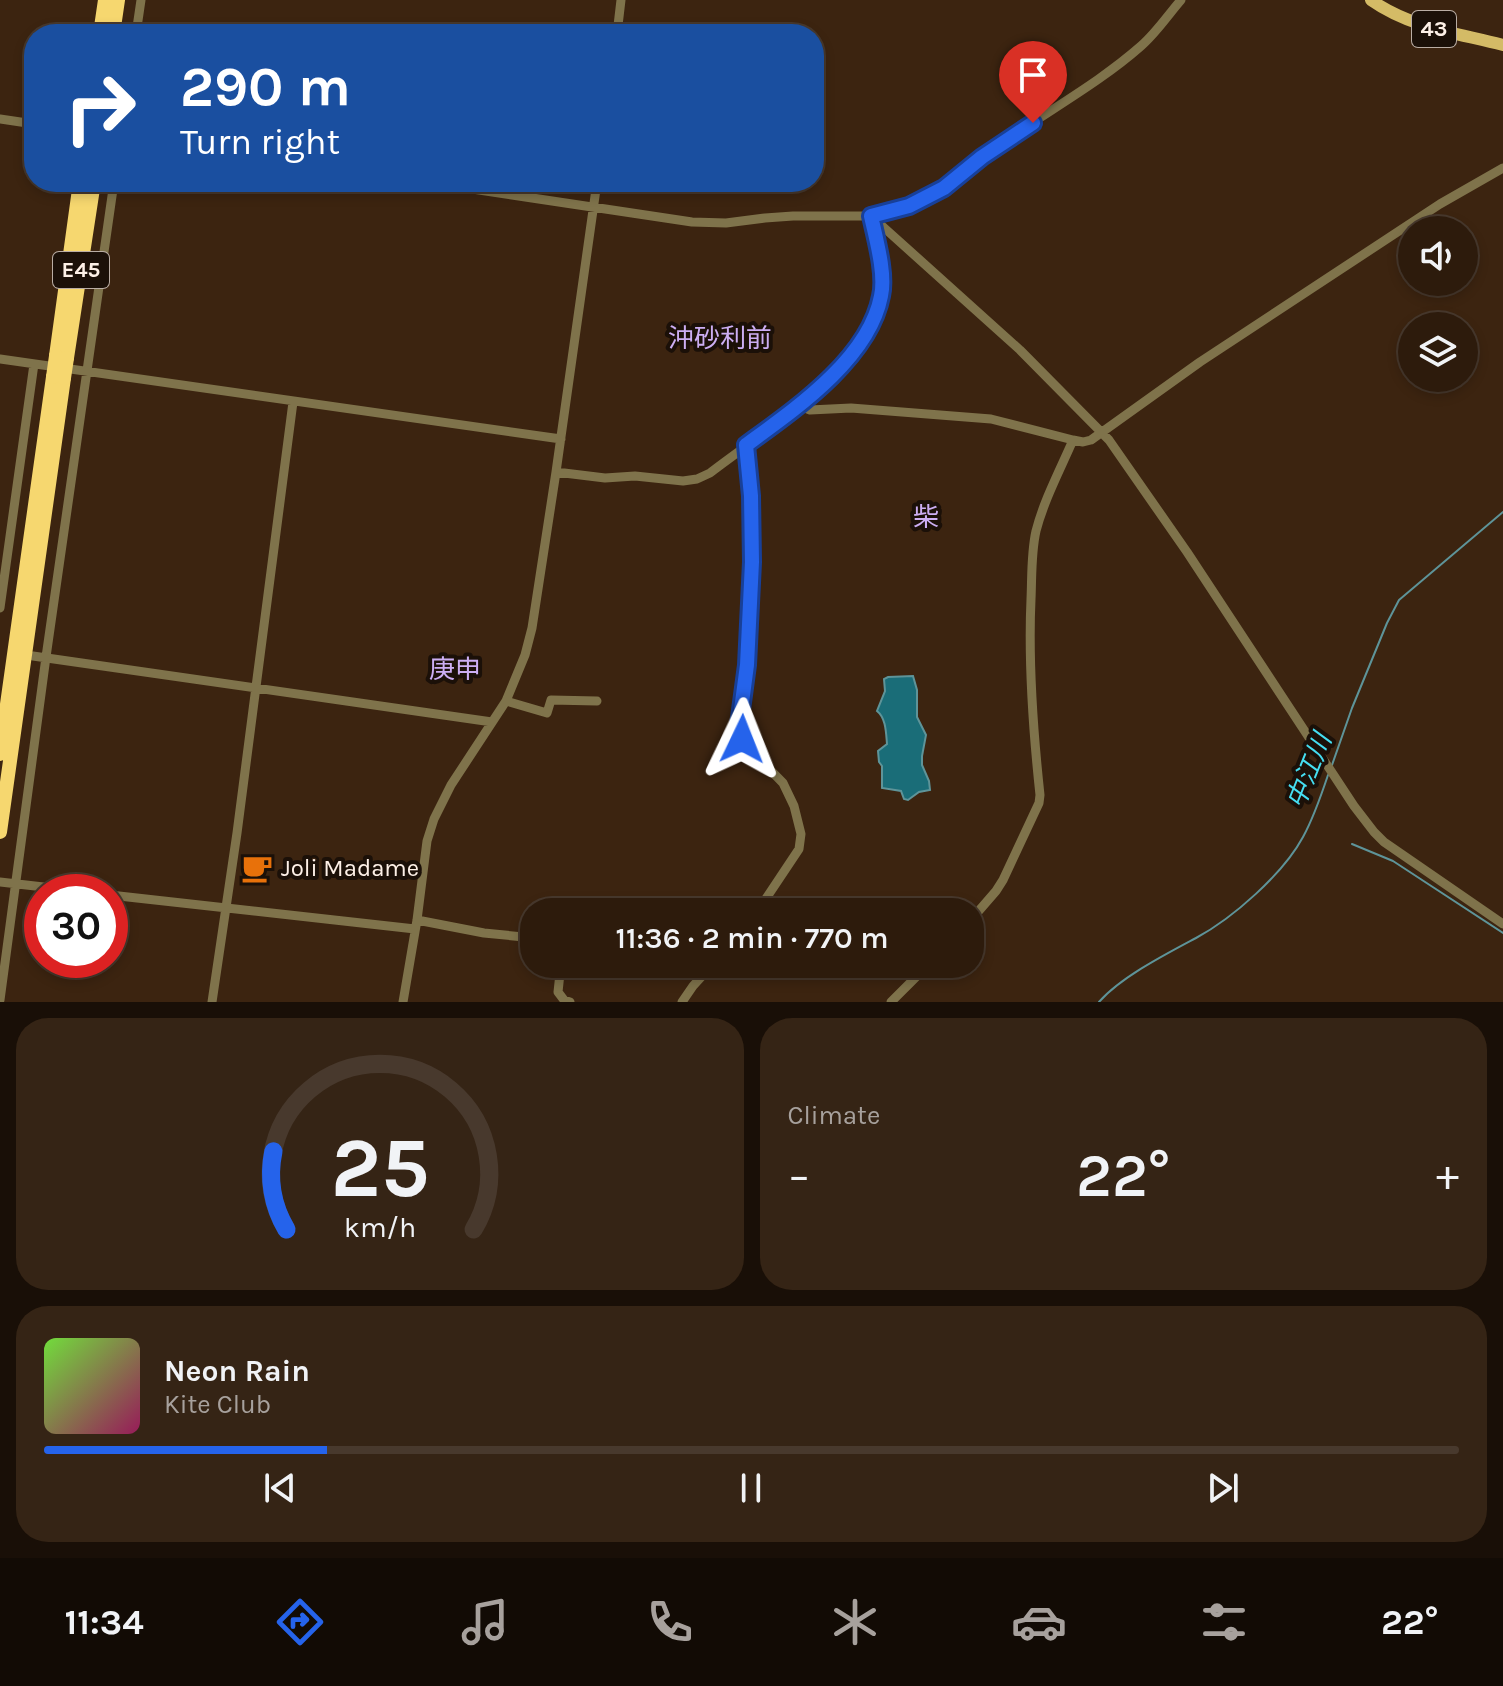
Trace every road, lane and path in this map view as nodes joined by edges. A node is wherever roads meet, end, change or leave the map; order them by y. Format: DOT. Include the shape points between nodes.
graph roads {
  1 [pos="105,0"];
  2 [pos="118,0"];
  3 [pos="141,0"];
  4 [pos="621,0"];
  5 [pos="1181,0"];
  6 [pos="1371,0"];
  7 [pos="101,24"];
  8 [pos="114,24"];
  9 [pos="137,24"];
  10 [pos="618,24"];
  11 [pos="1503,45"];
  12 [pos="0,119"];
  13 [pos="24,123"];
  14 [pos="1503,168"];
  15 [pos="79,192"];
  16 [pos="92,192"];
  17 [pos="113,192"];
  18 [pos="493,192"];
  19 [pos="596,192"];
  20 [pos="594,207"];
  21 [pos="871,216"];
  22 [pos="61,357"];
  23 [pos="0,359"];
  24 [pos="34,364"];
  25 [pos="86,372"];
  26 [pos="58,378"];
  27 [pos="293,402"];
  28 [pos="800,406"];
  29 [pos="1103,433"];
  30 [pos="561,439"];
  31 [pos="1073,440"];
  32 [pos="746,445"];
  33 [pos="556,472"];
  34 [pos="0,608"];
  35 [pos="33,656"];
  36 [pos="46,657"];
  37 [pos="255,688"];
  38 [pos="506,701"];
  39 [pos="597,701"];
  40 [pos="492,722"];
  41 [pos="0,754"];
  42 [pos="0,832"];
  43 [pos="0,882"];
  44 [pos="16,884"];
  45 [pos="24,885"];
  46 [pos="128,897"];
  47 [pos="766,898"];
  48 [pos="984,905"];
  49 [pos="225,907"];
  50 [pos="1503,924"];
  51 [pos="416,925"];
  52 [pos="520,937"];
  53 [pos="560,978"];
  54 [pos="700,978"];
  55 [pos="915,978"];
  56 [pos="0,1000"];
  57 [pos="212,1002"];
  58 [pos="403,1002"];
  59 [pos="570,1002"];
  60 [pos="682,1002"];
  61 [pos="891,1002"];
  1 -- 7 [label="highway"];
  2 -- 8 [label="highway"];
  3 -- 9 [label="street"];
  4 -- 10 [label="street"];
  5 -- 21 [label="street" via="1129,56 944,188 909,206"];
  6 -- 11 [label="main road, 43" via="1423,26"];
  12 -- 13 [label="street"];
  14 -- 29 [label="street" via="1200,362"];
  15 -- 22 [label="highway, E45"];
  16 -- 22 [label="highway, E45"];
  17 -- 25 [label="street"];
  18 -- 20 [label="street"];
  19 -- 20 [label="street"];
  20 -- 21 [label="street" via="715,223"];
  20 -- 30 [label="street"];
  21 -- 28 [label="street" via="881,269 876,316 833,375"];
  21 -- 29 [label="street"];
  22 -- 26 [label="highway, E45, bridge"];
  23 -- 24 [label="street"];
  24 -- 25 [label="street"];
  24 -- 34 [label="street"];
  25 -- 27 [label="street"];
  25 -- 36 [label="street"];
  26 -- 41 [label="highway, E45"];
  26 -- 42 [label="highway, E45"];
  27 -- 30 [label="street"];
  27 -- 37 [label="street"];
  28 -- 31 [label="street" via="991,419"];
  28 -- 32 [label="street"];
  29 -- 31 [label="street" via="1083,442"];
  29 -- 50 [label="street" via="1374,832"];
  30 -- 33 [label="street"];
  31 -- 48 [label="street" via="1042,511 1033,558 1030,636 1039,803 1003,880"];
  32 -- 33 [label="street" via="710,473 683,481"];
  32 -- 47 [label="street" via="752,585 739,725 746,745 783,783 801,834 799,849"];
  33 -- 38 [label="street" via="532,628"];
  35 -- 36 [label="street"];
  36 -- 37 [label="street"];
  36 -- 44 [label="street"];
  37 -- 40 [label="street"];
  37 -- 49 [label="street"];
  38 -- 39 [label="street" via="547,713 551,700"];
  38 -- 40 [label="street"];
  40 -- 51 [label="street" via="434,819"];
  43 -- 44 [label="street"];
  44 -- 45 [label="street"];
  44 -- 56 [label="street"];
  46 -- 49 [label="street"];
  49 -- 51 [label="street"];
  49 -- 57 [label="street"];
  51 -- 52 [label="street"];
  51 -- 58 [label="street"];
  53 -- 59 [label="street" via="558,992"];
  54 -- 60 [label="street"];
  55 -- 61 [label="street"];
}
